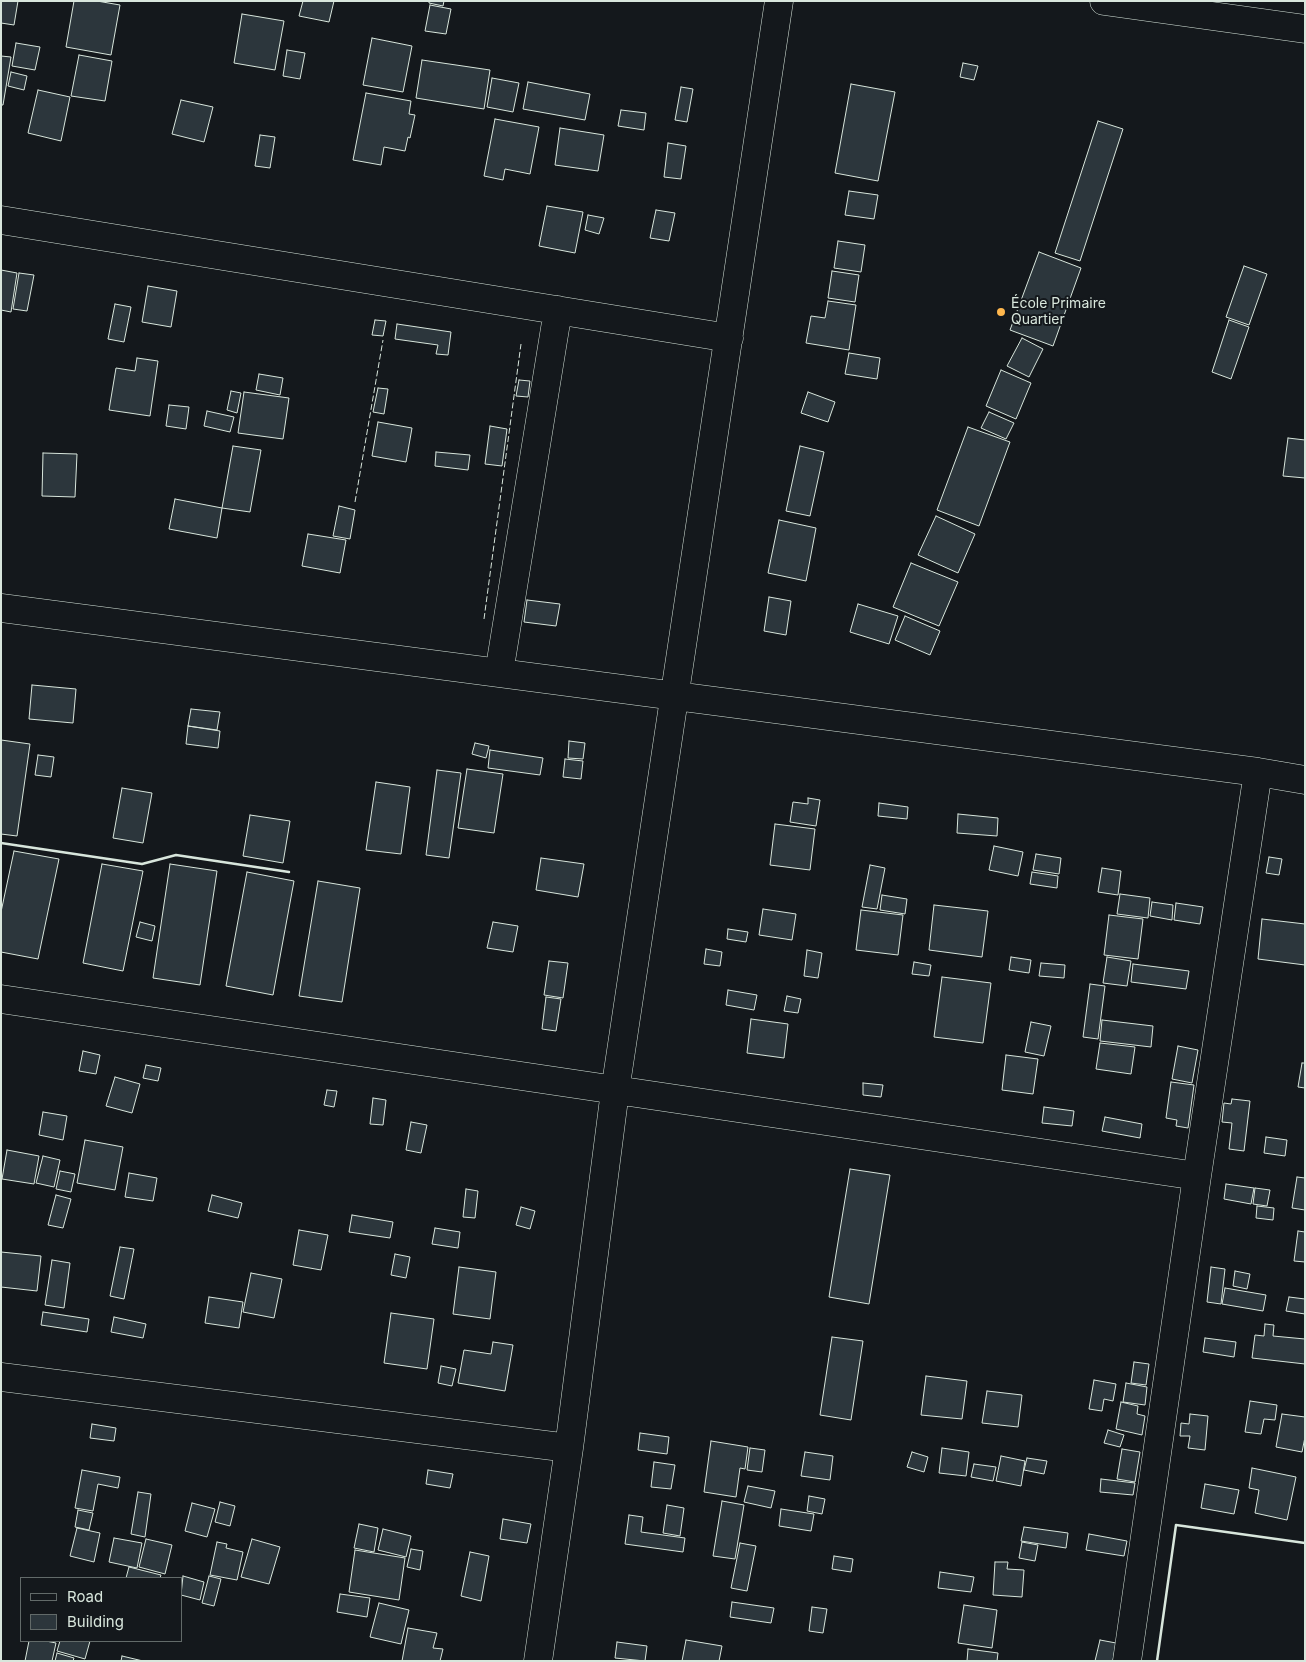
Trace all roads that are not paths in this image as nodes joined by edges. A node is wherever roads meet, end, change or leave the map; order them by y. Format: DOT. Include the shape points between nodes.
graph roads {
  1 [pos="779,1"];
  2 [pos="1104,1"];
  3 [pos="1305,29"];
  4 [pos="1,220"];
  5 [pos="558,310"];
  6 [pos="730,338"];
  7 [pos="1,608"];
  8 [pos="499,673"];
  9 [pos="674,696"];
  10 [pos="1258,772"];
  11 [pos="1305,780"];
  12 [pos="1,999"];
  13 [pos="616,1091"];
  14 [pos="1197,1176"];
  15 [pos="1,1377"];
  16 [pos="569,1448"];
  17 [pos="538,1661"];
  18 [pos="1127,1661"];
  1 -- 6 [label="street"];
  2 -- 3 [label="street"];
  4 -- 5 [label="street"];
  5 -- 6 [label="street"];
  5 -- 8 [label="street"];
  6 -- 9 [label="street"];
  7 -- 8 [label="street"];
  8 -- 9 [label="street"];
  9 -- 10 [label="street"];
  9 -- 13 [label="street"];
  10 -- 11 [label="street"];
  10 -- 14 [label="street"];
  12 -- 13 [label="street"];
  13 -- 14 [label="street"];
  13 -- 16 [label="street"];
  14 -- 18 [label="street"];
  15 -- 16 [label="street"];
  16 -- 17 [label="street"];
}
